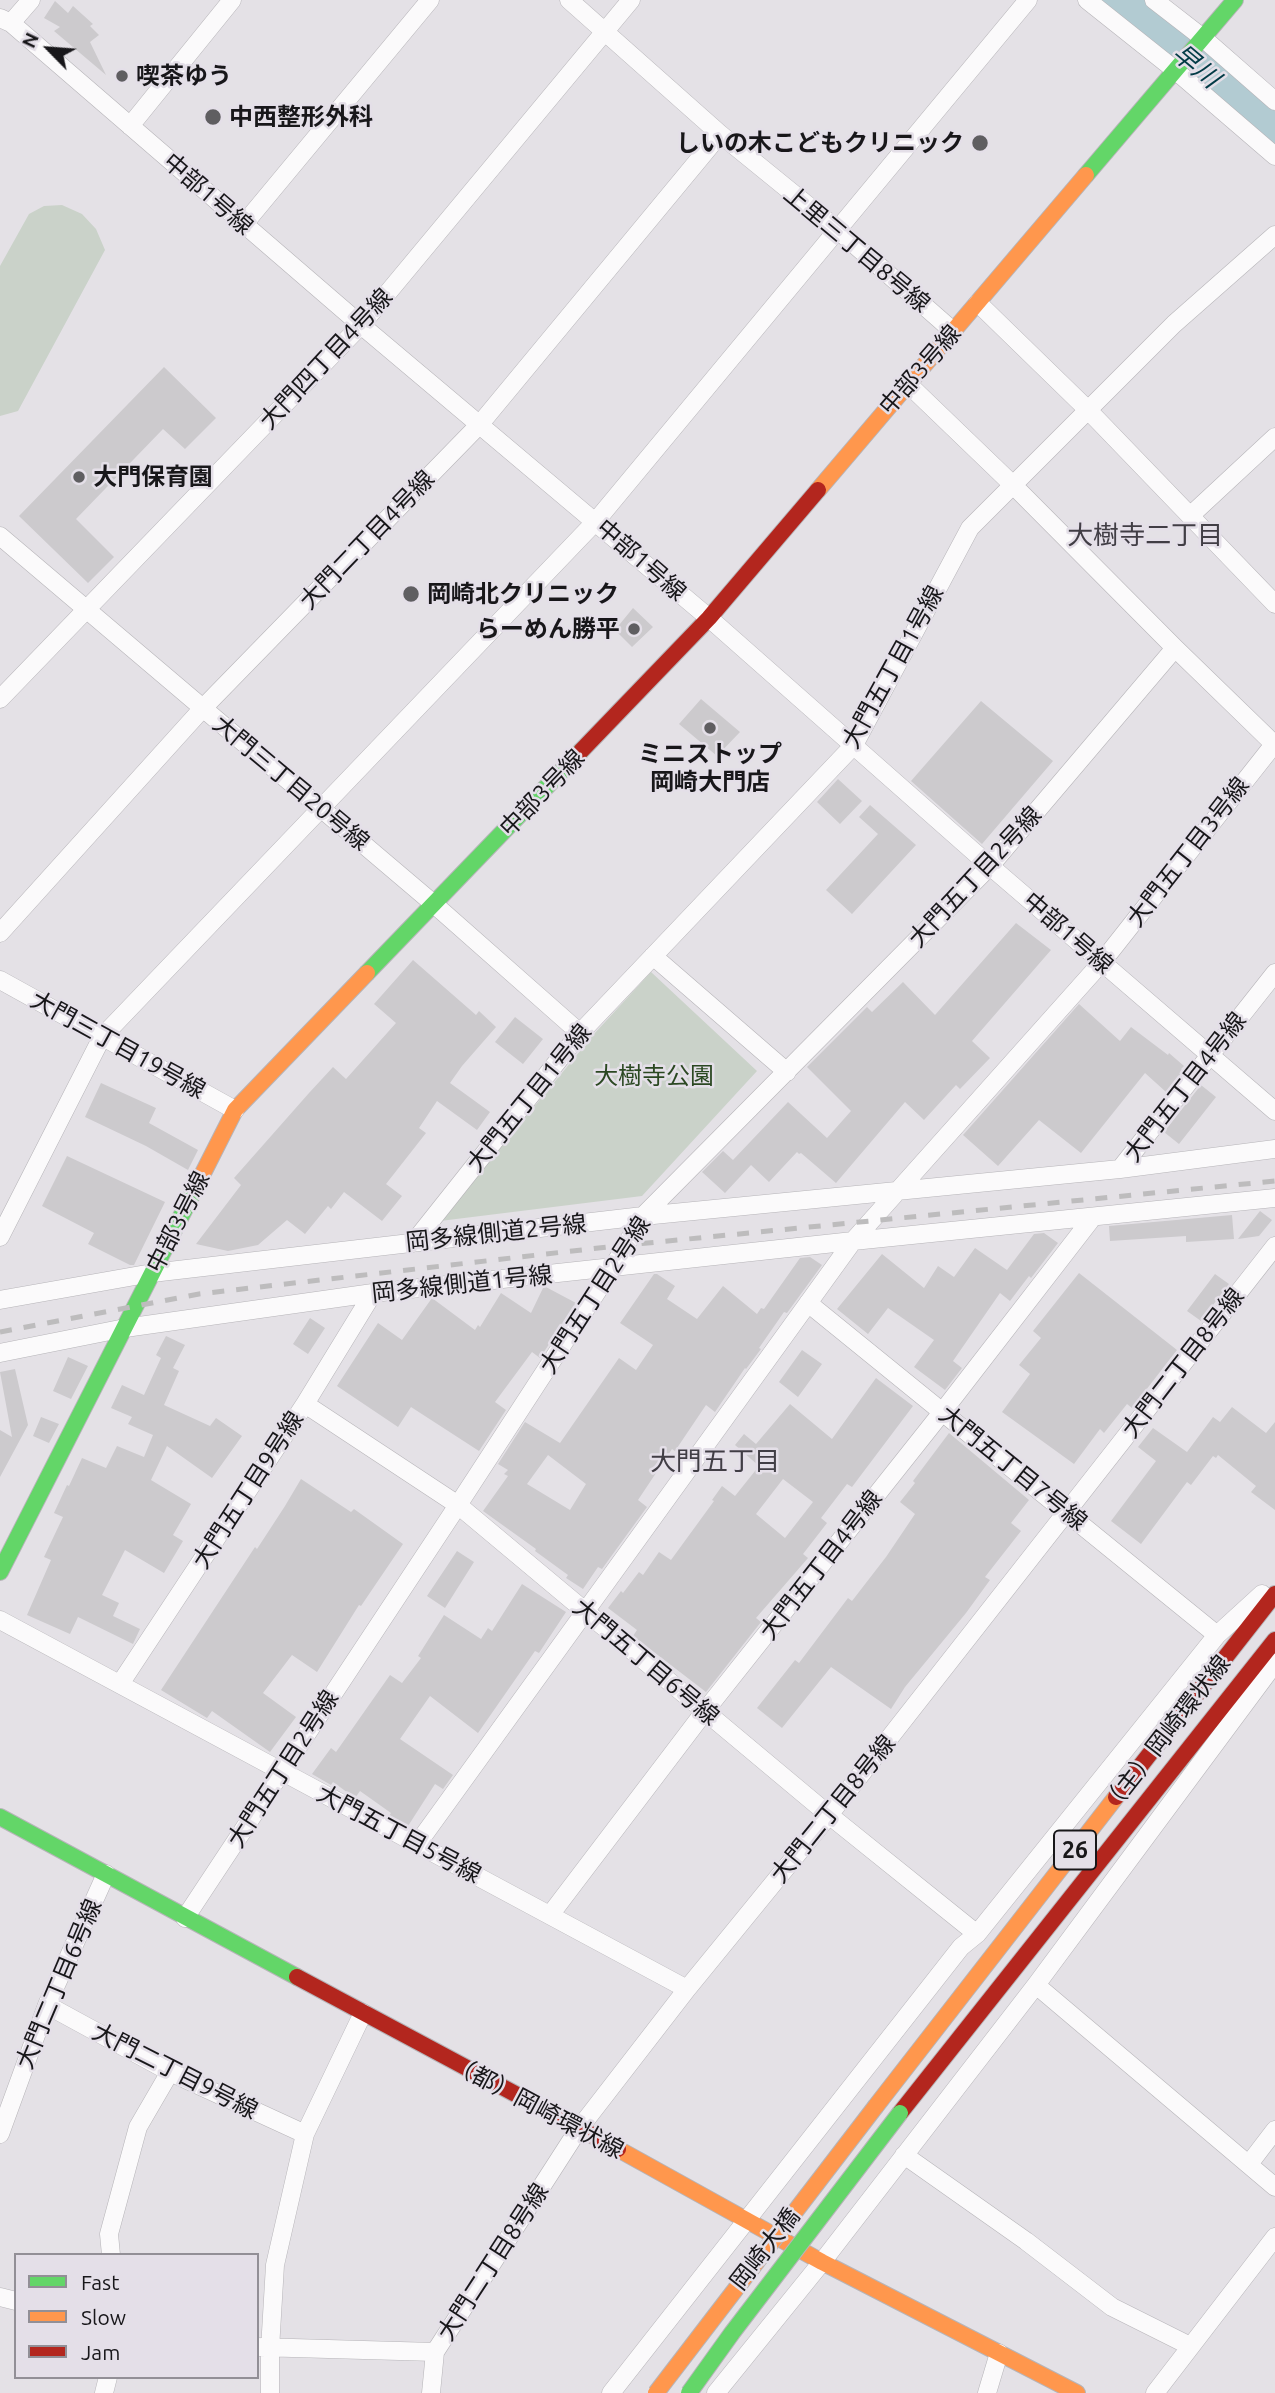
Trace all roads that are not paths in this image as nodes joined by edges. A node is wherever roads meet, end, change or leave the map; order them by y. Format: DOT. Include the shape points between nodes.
graph roads {
  1 [pos="31,0"];
  2 [pos="232,0"];
  3 [pos="430,0"];
  4 [pos="569,0"];
  5 [pos="631,0"];
  6 [pos="1028,0"];
  7 [pos="1087,0"];
  8 [pos="1154,0"];
  9 [pos="1235,0"];
  10 [pos="6,21"];
  11 [pos="606,31"];
  12 [pos="1203,38"];
  13 [pos="1175,71"];
  14 [pos="1275,101"];
  15 [pos="130,125"];
  16 [pos="720,134"];
  17 [pos="1275,156"];
  18 [pos="244,225"];
  19 [pos="838,230"];
  20 [pos="1275,234"];
  21 [pos="978,303"];
  22 [pos="361,325"];
  23 [pos="954,332"];
  24 [pos="908,384"];
  25 [pos="1087,409"];
  26 [pos="480,424"];
  27 [pos="1275,437"];
  28 [pos="1013,485"];
  29 [pos="1191,515"];
  30 [pos="596,521"];
  31 [pos="0,536"];
  32 [pos="1275,604"];
  33 [pos="86,610"];
  34 [pos="709,618"];
  35 [pos="1175,649"];
  36 [pos="0,699"];
  37 [pos="203,708"];
  38 [pos="1274,743"];
  39 [pos="854,745"];
  40 [pos="320,808"];
  41 [pos="990,866"];
  42 [pos="435,905"];
  43 [pos="0,933"];
  44 [pos="653,956"];
  45 [pos="1102,962"];
  46 [pos="1275,972"];
  47 [pos="0,980"];
  48 [pos="580,1033"];
  49 [pos="102,1037"];
  50 [pos="1210,1055"];
  51 [pos="787,1072"];
  52 [pos="236,1110"];
  53 [pos="1275,1111"];
  54 [pos="1275,1149"];
  55 [pos="1120,1169"];
  56 [pos="898,1190"];
  57 [pos="1275,1198"];
  58 [pos="643,1216"];
  59 [pos="1093,1217"];
  60 [pos="0,1237"];
  61 [pos="853,1241"];
  62 [pos="414,1242"];
  63 [pos="1275,1246"];
  64 [pos="613,1267"];
  65 [pos="152,1273"];
  66 [pos="373,1293"];
  67 [pos="0,1300"];
  68 [pos="808,1303"];
  69 [pos="125,1328"];
  70 [pos="0,1353"];
  71 [pos="305,1404"];
  72 [pos="943,1411"];
  73 [pos="458,1505"];
  74 [pos="1066,1512"];
  75 [pos="0,1572"];
  76 [pos="1275,1583"];
  77 [pos="1275,1594"];
  78 [pos="584,1612"];
  79 [pos="0,1620"];
  80 [pos="1217,1635"];
  81 [pos="1275,1640"];
  82 [pos="1273,1672"];
  83 [pos="120,1684"];
  84 [pos="705,1711"];
  85 [pos="281,1771"];
  86 [pos="829,1815"];
  87 [pos="0,1817"];
  88 [pos="418,1843"];
  89 [pos="106,1874"];
  90 [pos="550,1915"];
  91 [pos="185,1917"];
  92 [pos="977,1934"];
  93 [pos="1036,1985"];
  94 [pos="687,1989"];
  95 [pos="47,2005"];
  96 [pos="363,2013"];
  97 [pos="170,2071"];
  98 [pos="876,2106"];
  99 [pos="900,2113"];
  100 [pos="578,2130"];
  101 [pos="1275,2130"];
  102 [pos="0,2134"];
  103 [pos="304,2134"];
  104 [pos="904,2155"];
  105 [pos="1248,2164"];
  106 [pos="1275,2187"];
  107 [pos="747,2219"];
  108 [pos="1275,2237"];
  109 [pos="111,2253"];
  110 [pos="822,2262"];
  111 [pos="1190,2346"];
  112 [pos="264,2348"];
  113 [pos="435,2352"];
  114 [pos="999,2353"];
  115 [pos="270,2393"];
  116 [pos="431,2393"];
  117 [pos="611,2393"];
  118 [pos="656,2393"];
  119 [pos="689,2393"];
  120 [pos="716,2393"];
  121 [pos="987,2393"];
  122 [pos="1077,2393"];
  123 [pos="1155,2393"];
  1 -- 10 [label="street"];
  2 -- 15 [label="street"];
  3 -- 18 [label="street"];
  4 -- 11 [label="street, 上里三丁目8号線"];
  5 -- 11 [label="street, 大門四丁目4号線"];
  6 -- 19 [label="street"];
  7 -- 13 [label="street"];
  8 -- 12 [label="street"];
  9 -- 12 [label="street, 中部3号線"];
  10 -- 15 [label="street, 中部1号線"];
  11 -- 16 [label="street, 上里三丁目8号線"];
  11 -- 22 [label="street, 大門四丁目4号線"];
  12 -- 13 [label="street, 中部3号線"];
  12 -- 14 [label="street"];
  13 -- 17 [label="street"];
  13 -- 21 [label="street, 中部3号線"];
  15 -- 18 [label="street, 中部1号線"];
  16 -- 19 [label="street, 上里三丁目8号線"];
  16 -- 26 [label="street, 大門二丁目4号線"];
  18 -- 22 [label="street, 中部1号線"];
  19 -- 23 [label="street, 上里三丁目8号線"];
  19 -- 30 [label="street"];
  20 -- 25 [label="street, 大門五丁目1号線"];
  21 -- 23 [label="street, 中部3号線"];
  21 -- 25 [label="street"];
  22 -- 26 [label="street, 中部1号線"];
  22 -- 33 [label="street, 大門四丁目4号線"];
  23 -- 24 [label="street, 中部3号線"];
  24 -- 28 [label="street"];
  24 -- 34 [label="street, 中部3号線"];
  25 -- 28 [label="street, 大門五丁目1号線"];
  25 -- 29 [label="street"];
  26 -- 30 [label="street, 中部1号線"];
  26 -- 37 [label="street, 大門二丁目4号線"];
  27 -- 29 [label="street"];
  28 -- 35 [label="street"];
  28 -- 39 [label="street, 大門五丁目1号線" via="970,528"];
  29 -- 32 [label="street"];
  30 -- 34 [label="street, 中部1号線"];
  30 -- 40 [label="street"];
  31 -- 33 [label="street, 大門三丁目20号線"];
  33 -- 36 [label="street, 大門四丁目4号線"];
  33 -- 37 [label="street, 大門三丁目20号線"];
  34 -- 39 [label="street, 中部1号線"];
  34 -- 42 [label="street, 中部3号線"];
  35 -- 38 [label="street"];
  35 -- 41 [label="street, 大門五丁目2号線"];
  37 -- 40 [label="street, 大門三丁目20号線"];
  37 -- 43 [label="street, 大門二丁目4号線"];
  38 -- 45 [label="street, 大門五丁目3号線"];
  39 -- 41 [label="street, 中部1号線"];
  39 -- 44 [label="street, 大門五丁目1号線"];
  40 -- 42 [label="street, 大門三丁目20号線"];
  40 -- 49 [label="street"];
  41 -- 45 [label="street, 中部1号線"];
  41 -- 51 [label="street, 大門五丁目2号線"];
  42 -- 48 [label="street, 大門三丁目20号線"];
  42 -- 52 [label="street, 中部3号線"];
  44 -- 48 [label="street, 大門五丁目1号線"];
  44 -- 51 [label="street"];
  45 -- 50 [label="street, 中部1号線"];
  45 -- 56 [label="street, 大門五丁目3号線"];
  46 -- 50 [label="street, 大門五丁目4号線"];
  47 -- 49 [label="street, 大門三丁目19号線"];
  48 -- 62 [label="street, 大門五丁目1号線"];
  49 -- 52 [label="street, 大門三丁目19号線"];
  49 -- 60 [label="street"];
  50 -- 53 [label="street, 中部1号線"];
  50 -- 55 [label="street, 大門五丁目4号線"];
  51 -- 58 [label="street, 大門五丁目2号線"];
  52 -- 65 [label="street, 中部3号線"];
  54 -- 55 [label="street, 岡多線側道2号線"];
  55 -- 56 [label="street, 岡多線側道2号線"];
  56 -- 58 [label="street, 岡多線側道2号線"];
  56 -- 61 [label="street, 大門五丁目3号線"];
  57 -- 59 [label="street, 岡多線側道1号線"];
  58 -- 62 [label="street, 岡多線側道2号線"];
  58 -- 64 [label="street, 大門五丁目2号線"];
  59 -- 61 [label="street, 岡多線側道1号線"];
  59 -- 72 [label="street, 大門五丁目4号線"];
  61 -- 64 [label="street, 岡多線側道1号線"];
  61 -- 68 [label="street, 大門五丁目3号線"];
  62 -- 65 [label="street, 岡多線側道2号線"];
  63 -- 74 [label="street, 大門二丁目8号線"];
  64 -- 66 [label="street, 岡多線側道1号線"];
  64 -- 73 [label="street, 大門五丁目2号線"];
  65 -- 67 [label="street, 岡多線側道2号線"];
  65 -- 69 [label="street, 中部3号線"];
  66 -- 69 [label="street, 岡多線側道1号線"];
  66 -- 71 [label="street, 大門五丁目9号線"];
  68 -- 72 [label="street, 大門五丁目7号線"];
  68 -- 78 [label="street, 大門五丁目3号線"];
  69 -- 70 [label="street, 岡多線側道1号線"];
  69 -- 75 [label="street, 中部3号線"];
  71 -- 73 [label="street, 大門五丁目6号線"];
  71 -- 83 [label="street, 大門五丁目9号線"];
  72 -- 74 [label="street, 大門五丁目7号線"];
  72 -- 84 [label="street, 大門五丁目4号線"];
  73 -- 78 [label="street, 大門五丁目6号線"];
  73 -- 85 [label="street, 大門五丁目2号線"];
  74 -- 80 [label="street, 大門五丁目7号線"];
  74 -- 86 [label="street, 大門二丁目8号線"];
  76 -- 80 [label="street"];
  77 -- 98 [label="street, （主）岡崎環状線 / 26"];
  78 -- 84 [label="street, 大門五丁目6号線"];
  78 -- 88 [label="street, 大門五丁目3号線"];
  79 -- 83 [label="street, 大門五丁目5号線"];
  80 -- 92 [label="street"];
  81 -- 99 [label="street, （主）岡崎環状線 / 26"];
  82 -- 93 [label="street"];
  83 -- 85 [label="street, 大門五丁目5号線"];
  84 -- 86 [label="street, 大門五丁目6号線"];
  84 -- 90 [label="street, 大門五丁目4号線"];
  85 -- 88 [label="street, 大門五丁目5号線"];
  85 -- 91 [label="street, 大門五丁目2号線"];
  86 -- 92 [label="street, 大門五丁目6号線"];
  86 -- 94 [label="street, 大門二丁目8号線"];
  87 -- 89 [label="street, （都）岡崎環状線"];
  88 -- 90 [label="street, 大門五丁目5号線"];
  89 -- 91 [label="street, （都）岡崎環状線"];
  89 -- 95 [label="street, 大門二丁目6号線"];
  90 -- 94 [label="street, 大門五丁目5号線"];
  91 -- 96 [label="street, （都）岡崎環状線"];
  92 -- 107 [label="street" via="961,1947"];
  93 -- 104 [label="street"];
  93 -- 105 [label="street"];
  94 -- 100 [label="street, 大門二丁目8号線"];
  95 -- 97 [label="street, 大門二丁目9号線"];
  95 -- 102 [label="street, 大門二丁目6号線"];
  96 -- 100 [label="street, （都）岡崎環状線"];
  96 -- 103 [label="street"];
  97 -- 103 [label="street, 大門二丁目9号線"];
  97 -- 109 [label="street" via="138,2127 109,2234"];
  98 -- 118 [label="street, 岡崎大橋 / 26, bridge"];
  99 -- 119 [label="street, 岡崎大橋 / 26, bridge"];
  100 -- 107 [label="street, （都）岡崎環状線"];
  100 -- 113 [label="street, 大門二丁目8号線"];
  101 -- 105 [label="street"];
  103 -- 112 [label="street" via="275,2265"];
  104 -- 110 [label="street"];
  104 -- 111 [label="street" via="1112,2306"];
  105 -- 106 [label="street"];
  107 -- 110 [label="street, （都）岡崎環状線"];
  107 -- 117 [label="street"];
  108 -- 111 [label="street"];
  110 -- 114 [label="street, （都）岡崎環状線"];
  110 -- 120 [label="street"];
  111 -- 123 [label="street"];
  112 -- 113 [label="street"];
  112 -- 115 [label="street"];
  113 -- 116 [label="street, 大門二丁目8号線"];
  114 -- 121 [label="street"];
  114 -- 122 [label="street, （都）岡崎環状線"];
}
